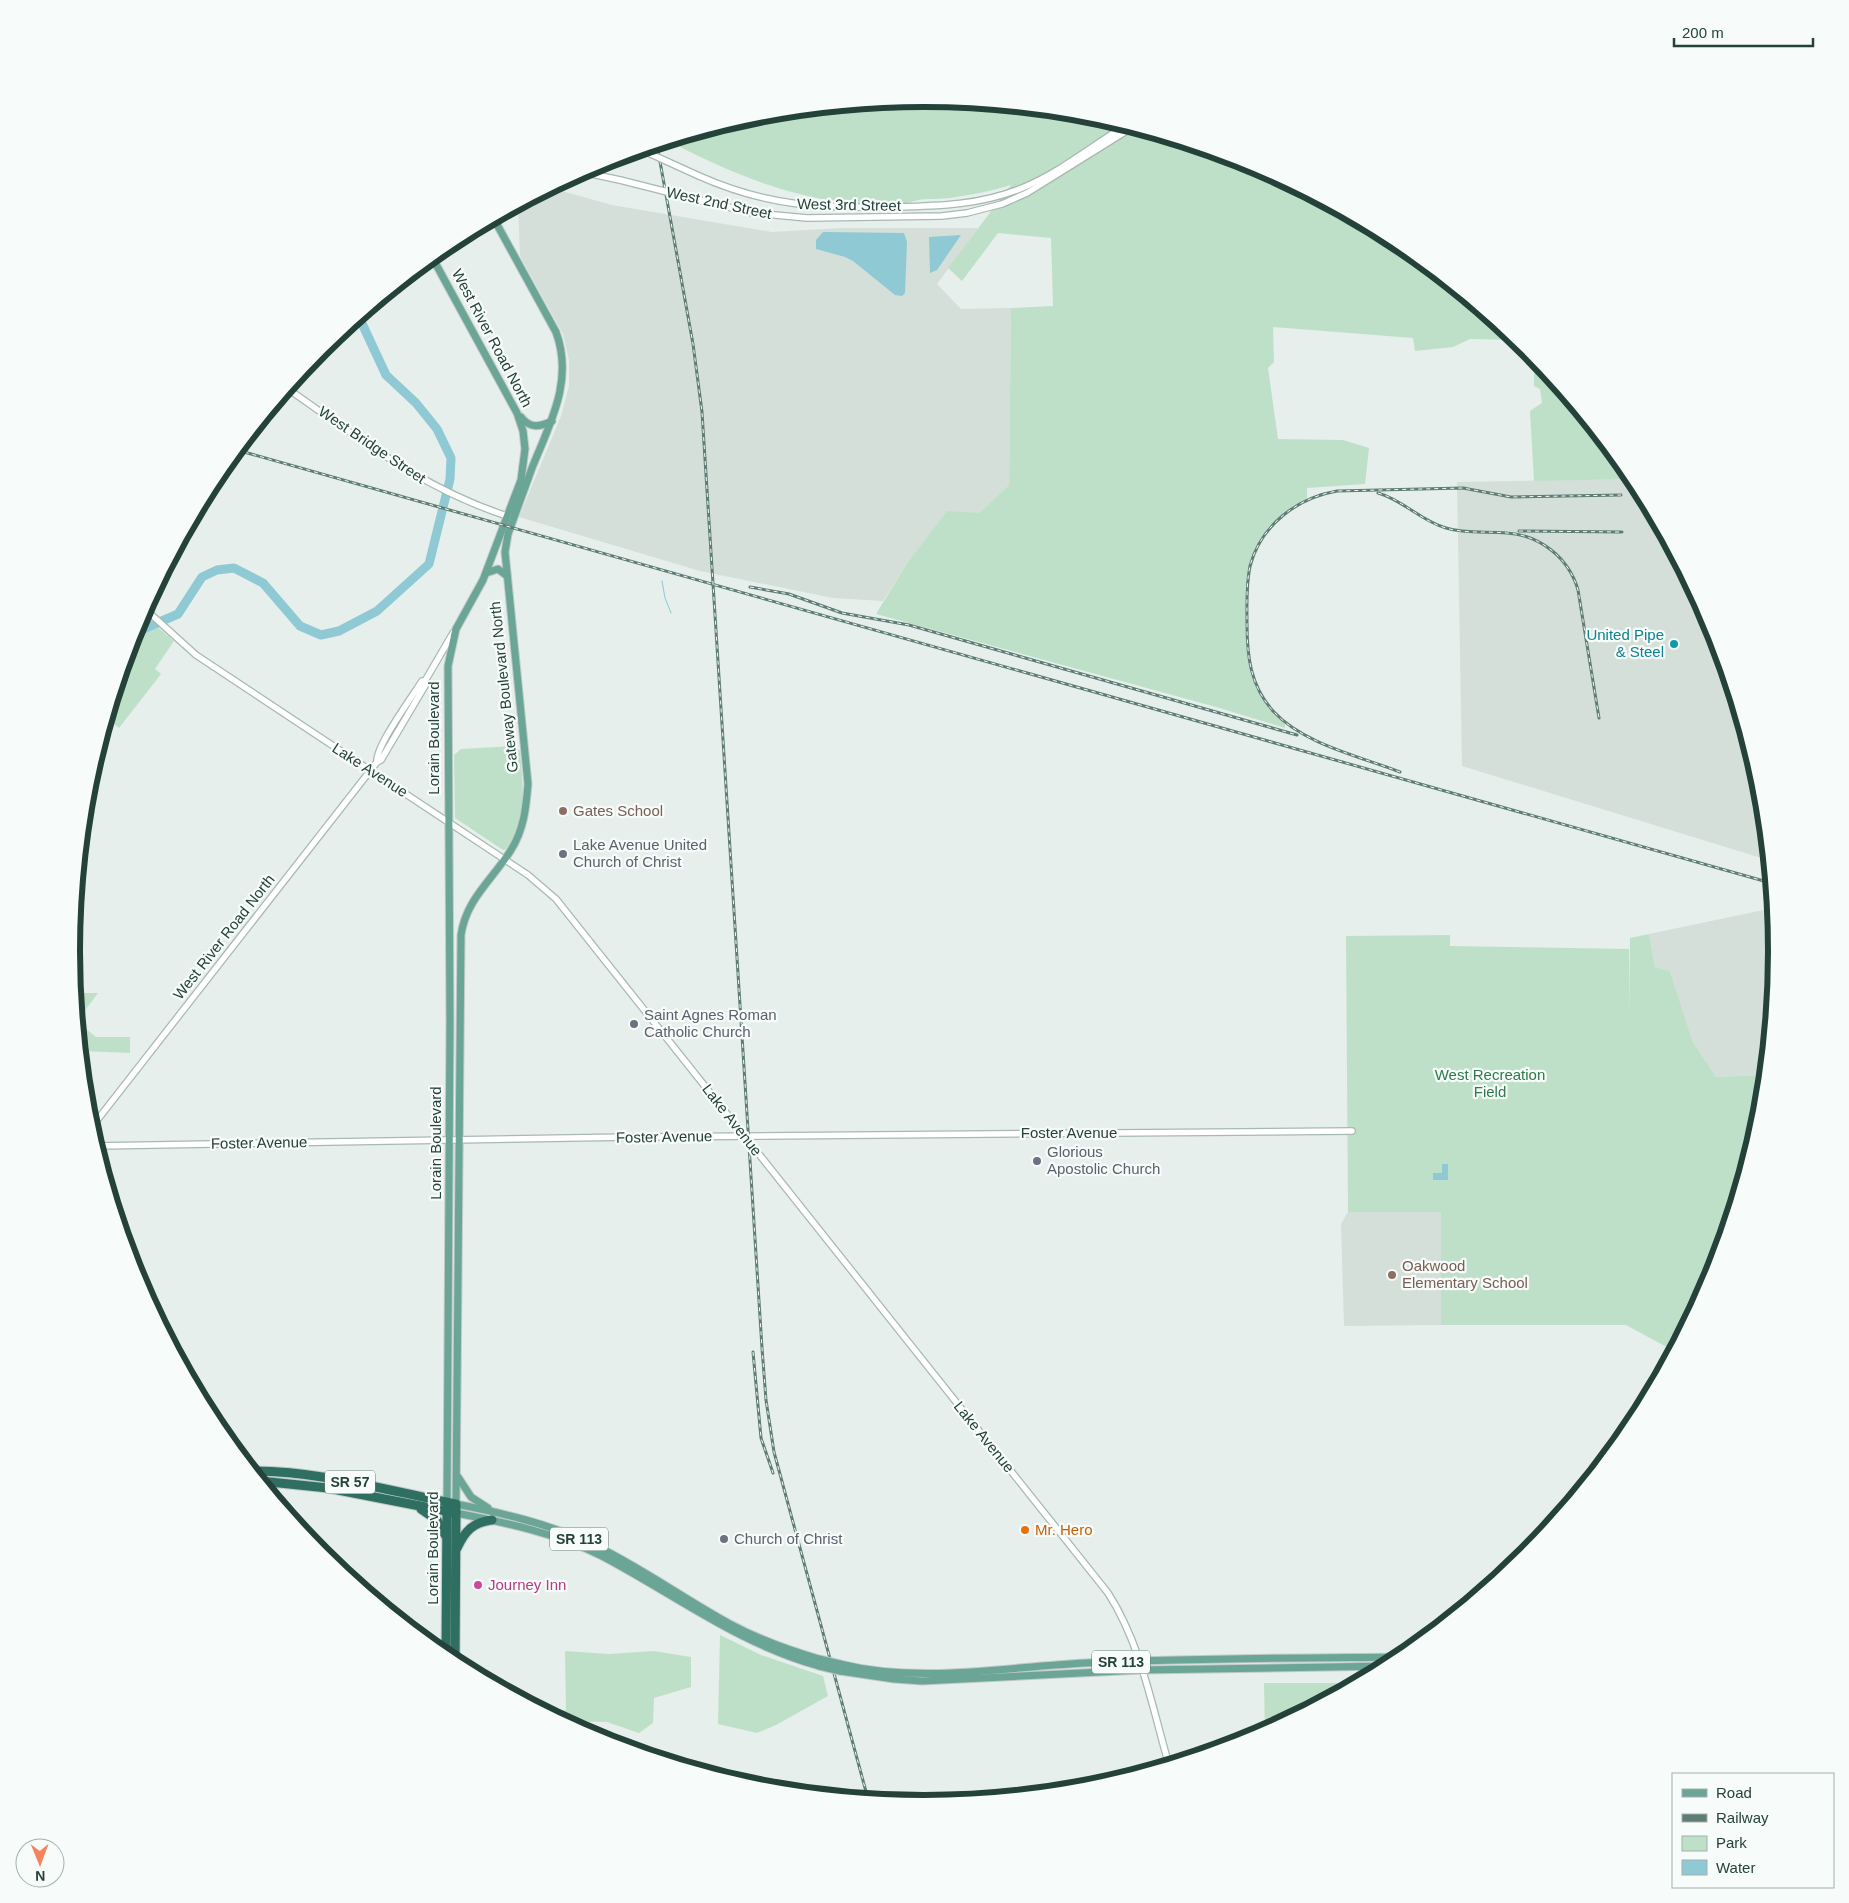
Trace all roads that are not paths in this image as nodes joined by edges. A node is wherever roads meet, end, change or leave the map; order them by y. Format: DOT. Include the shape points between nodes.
graph roads {
  1 [pos="1118,130"];
  2 [pos="1127,132"];
  3 [pos="649,153"];
  4 [pos="594,174"];
  5 [pos="497,223"];
  6 [pos="435,263"];
  7 [pos="293,392"];
  8 [pos="518,413"];
  9 [pos="552,421"];
  10 [pos="511,517"];
  11 [pos="486,573"];
  12 [pos="507,576"];
  13 [pos="151,614"];
  14 [pos="456,629"];
  15 [pos="371,771"];
  16 [pos="448,822"];
  17 [pos="505,859"];
  18 [pos="469,908"];
  19 [pos="97,1120"];
  20 [pos="1352,1131"];
  21 [pos="744,1136"];
  22 [pos="450,1140"];
  23 [pos="459,1140"];
  24 [pos="103,1146"];
  25 [pos="259,1471"];
  26 [pos="456,1473"];
  27 [pos="267,1481"];
  28 [pos="415,1505"];
  29 [pos="446,1507"];
  30 [pos="456,1509"];
  31 [pos="502,1513"];
  32 [pos="492,1520"];
  33 [pos="447,1544"];
  34 [pos="456,1551"];
  35 [pos="446,1647"];
  36 [pos="455,1654"];
  37 [pos="1389,1657"];
  38 [pos="1139,1661"];
  39 [pos="819,1663"];
  40 [pos="1374,1666"];
  41 [pos="840,1668"];
  42 [pos="1141,1670"];
  43 [pos="1167,1760"];
  1 -- 3 [label="street, West 3rd Street, bridge" via="1022,188 967,204 798,205 740,192"];
  2 -- 4 [label="street, West 2nd Street, bridge" via="1051,180 1002,204 967,213 775,216"];
  5 -- 9 [label="main road, Gateway Boulevard North" via="559,340 564,366 563,384"];
  6 -- 8 [label="main road, West River Road North"];
  7 -- 10 [label="street, West Bridge Street" via="402,468 459,498"];
  8 -- 9 [label="main road" via="529,425 541,426"];
  8 -- 10 [label="main road, West River Road North" via="525,438 525,463"];
  9 -- 10 [label="main road, Gateway Boulevard North"];
  10 -- 11 [label="main road, West River Road North"];
  10 -- 12 [label="main road, Gateway Boulevard North" via="506,543"];
  11 -- 12 [label="main road" via="498,569"];
  11 -- 14 [label="main road, West River Road North"];
  12 -- 17 [label="main road, Gateway Boulevard North" via="528,784 522,828"];
  13 -- 15 [label="street, Lake Avenue" via="196,655"];
  14 -- 15 [label="street, West River Road North" via="386,738"];
  14 -- 16 [label="main road, Lorain Boulevard" via="448,666"];
  15 -- 16 [label="street, Lake Avenue"];
  15 -- 19 [label="street, West River Road North"];
  16 -- 17 [label="street, Lake Avenue"];
  16 -- 22 [label="main road, Lorain Boulevard"];
  17 -- 18 [label="main road, Gateway Boulevard North"];
  17 -- 21 [label="street, Lake Avenue" via="556,899"];
  18 -- 23 [label="main road, Lorain Boulevard" via="460,947"];
  20 -- 21 [label="street, Foster Avenue"];
  21 -- 23 [label="street, Foster Avenue"];
  21 -- 38 [label="street, Lake Avenue" via="1108,1593 1128,1629"];
  22 -- 23 [label="street, Foster Avenue"];
  22 -- 24 [label="street, Foster Avenue"];
  22 -- 29 [label="main road, Lorain Boulevard"];
  23 -- 26 [label="main road, Lorain Boulevard"];
  25 -- 29 [label="highway, SR 57" via="326,1478"];
  26 -- 30 [label="main road, Lorain Boulevard"];
  26 -- 31 [label="main road" via="471,1497"];
  27 -- 28 [label="highway, SR 57" via="314,1485"];
  28 -- 29 [label="highway"];
  28 -- 33 [label="highway, SR 57" via="437,1520"];
  29 -- 30 [label="highway, SR 57"];
  29 -- 33 [label="highway, Lorain Boulevard"];
  30 -- 31 [label="main road, SR 113"];
  30 -- 32 [label="main road, SR 113"];
  30 -- 34 [label="highway, Lorain Boulevard"];
  31 -- 39 [label="main road, SR 113" via="589,1543 734,1626"];
  32 -- 34 [label="highway" via="476,1523 470,1528"];
  32 -- 39 [label="main road, SR 113" via="532,1529 580,1546 724,1628 790,1657"];
  33 -- 35 [label="highway, Lorain Boulevard / SR 57"];
  34 -- 36 [label="highway, Lorain Boulevard"];
  37 -- 38 [label="main road, SR 113"];
  38 -- 41 [label="main road, SR 113" via="934,1674"];
  38 -- 42 [label="street, Lake Avenue"];
  39 -- 41 [label="main road, SR 113, bridge"];
  40 -- 42 [label="main road, SR 113"];
  41 -- 42 [label="main road, SR 113" via="894,1679 922,1680"];
  42 -- 43 [label="street, Lake Avenue"];
}
